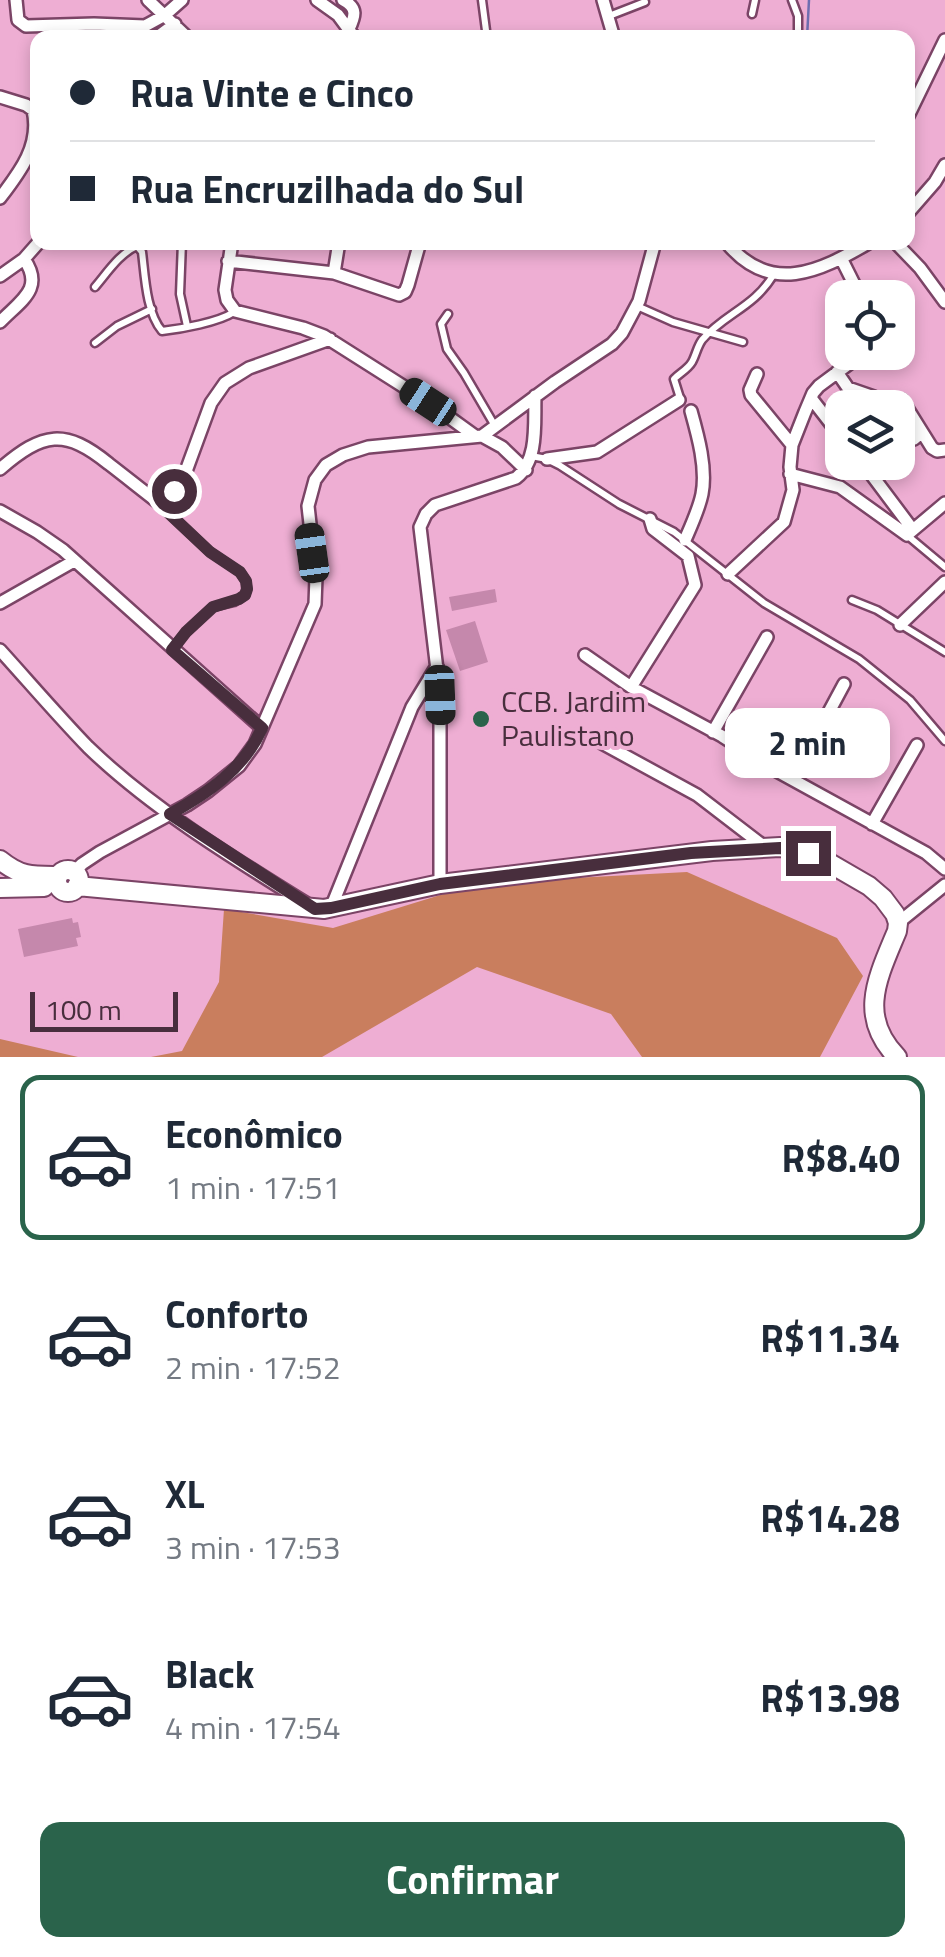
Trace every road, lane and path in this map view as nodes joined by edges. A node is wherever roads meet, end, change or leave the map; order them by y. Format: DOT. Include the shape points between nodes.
graph roads {
  1 [pos="16,0"];
  2 [pos="148,0"];
  3 [pos="182,0"];
  4 [pos="317,0"];
  5 [pos="343,0"];
  6 [pos="482,0"];
  7 [pos="603,0"];
  8 [pos="754,0"];
  9 [pos="792,0"];
  10 [pos="644,2"];
  11 [pos="752,14"];
  12 [pos="608,17"];
  13 [pos="177,27"];
  14 [pos="350,30"];
  15 [pos="353,30"];
  16 [pos="485,30"];
  17 [pos="612,30"];
  18 [pos="798,30"];
  19 [pos="945,40"];
  20 [pos="0,98"];
  21 [pos="915,102"];
  22 [pos="30,108"];
  23 [pos="30,148"];
  24 [pos="945,165"];
  25 [pos="933,184"];
  26 [pos="945,194"];
  27 [pos="0,198"];
  28 [pos="915,205"];
  29 [pos="31,250"];
  30 [pos="129,250"];
  31 [pos="140,250"];
  32 [pos="182,250"];
  33 [pos="230,250"];
  34 [pos="338,250"];
  35 [pos="418,250"];
  36 [pos="652,250"];
  37 [pos="736,250"];
  38 [pos="903,250"];
  39 [pos="847,252"];
  40 [pos="24,259"];
  41 [pos="228,262"];
  42 [pos="334,273"];
  43 [pos="774,274"];
  44 [pos="0,276"];
  45 [pos="856,280"];
  46 [pos="96,287"];
  47 [pos="945,302"];
  48 [pos="637,306"];
  49 [pos="152,310"];
  50 [pos="235,311"];
  51 [pos="448,314"];
  52 [pos="0,322"];
  53 [pos="187,326"];
  54 [pos="710,333"];
  55 [pos="330,339"];
  56 [pos="744,342"];
  57 [pos="94,343"];
  58 [pos="840,370"];
  59 [pos="837,372"];
  60 [pos="757,374"];
  61 [pos="854,390"];
  62 [pos="535,396"];
  63 [pos="811,398"];
  64 [pos="679,400"];
  65 [pos="691,412"];
  66 [pos="825,416"];
  67 [pos="915,421"];
  68 [pos="495,426"];
  69 [pos="922,433"];
  70 [pos="478,436"];
  71 [pos="915,438"];
  72 [pos="792,445"];
  73 [pos="945,450"];
  74 [pos="531,456"];
  75 [pos="547,459"];
  76 [pos="0,470"];
  77 [pos="526,470"];
  78 [pos="790,474"];
  79 [pos="874,480"];
  80 [pos="158,503"];
  81 [pos="945,504"];
  82 [pos="0,511"];
  83 [pos="650,518"];
  84 [pos="910,532"];
  85 [pos="685,540"];
  86 [pos="74,562"];
  87 [pos="945,567"];
  88 [pos="728,574"];
  89 [pos="945,582"];
  90 [pos="852,600"];
  91 [pos="0,603"];
  92 [pos="900,624"];
  93 [pos="768,637"];
  94 [pos="0,650"];
  95 [pos="172,650"];
  96 [pos="945,652"];
  97 [pos="585,655"];
  98 [pos="437,666"];
  99 [pos="844,684"];
  100 [pos="632,687"];
  101 [pos="262,728"];
  102 [pos="714,732"];
  103 [pos="589,736"];
  104 [pos="945,740"];
  105 [pos="917,745"];
  106 [pos="793,779"];
  107 [pos="170,814"];
  108 [pos="872,824"];
  109 [pos="766,848"];
  110 [pos="0,860"];
  111 [pos="945,869"];
  112 [pos="67,880"];
  113 [pos="11,883"];
  114 [pos="440,884"];
  115 [pos="945,885"];
  116 [pos="323,909"];
  117 [pos="898,923"];
  118 [pos="897,1057"];
  1 -- 13 [label="street" via="20,23 33,27"];
  2 -- 13 [label="street"];
  3 -- 13 [label="street"];
  4 -- 14 [label="street"];
  5 -- 15 [label="street" via="355,12"];
  6 -- 16 [label="lane"];
  7 -- 12 [label="street"];
  8 -- 11 [label="lane"];
  9 -- 18 [label="lane"];
  10 -- 12 [label="lane"];
  12 -- 17 [label="street"];
  19 -- 21 [label="street"];
  20 -- 22 [label="street"];
  23 -- 27 [label="street"];
  24 -- 25 [label="street"];
  25 -- 26 [label="street"];
  25 -- 28 [label="street"];
  29 -- 40 [label="street"];
  30 -- 46 [label="lane"];
  31 -- 49 [label="lane"];
  32 -- 53 [label="lane"];
  33 -- 41 [label="street"];
  34 -- 42 [label="street"];
  35 -- 42 [label="street" via="402,294"];
  36 -- 48 [label="street"];
  37 -- 43 [label="street" via="750,266"];
  38 -- 47 [label="street"];
  39 -- 43 [label="street" via="799,272"];
  39 -- 45 [label="street"];
  40 -- 44 [label="street"];
  40 -- 52 [label="street" via="32,270 31,290"];
  41 -- 42 [label="street"];
  41 -- 50 [label="street" via="225,290"];
  43 -- 54 [label="lane" via="749,305"];
  48 -- 54 [label="lane"];
  48 -- 62 [label="street" via="612,344"];
  49 -- 53 [label="lane" via="162,330"];
  49 -- 57 [label="lane"];
  50 -- 53 [label="lane"];
  50 -- 55 [label="street"];
  51 -- 68 [label="lane" via="441,324 447,349"];
  54 -- 56 [label="lane"];
  54 -- 64 [label="lane" via="674,378"];
  55 -- 70 [label="street"];
  55 -- 80 [label="street" via="249,368 218,391 186,475"];
  58 -- 59 [label="street"];
  59 -- 61 [label="street"];
  59 -- 63 [label="street"];
  60 -- 72 [label="street" via="751,396"];
  62 -- 68 [label="street"];
  62 -- 74 [label="street"];
  63 -- 66 [label="street"];
  63 -- 72 [label="street"];
  64 -- 75 [label="street" via="597,452"];
  65 -- 85 [label="street" via="703,484"];
  67 -- 69 [label="street"];
  68 -- 70 [label="street"];
  69 -- 71 [label="street"];
  69 -- 73 [label="street" via="935,450"];
  70 -- 77 [label="street"];
  70 -- 101 [label="street" via="368,447 334,459 320,472 308,506 315,604"];
  72 -- 78 [label="street"];
  74 -- 75 [label="lane"];
  74 -- 77 [label="street"];
  75 -- 83 [label="lane"];
  76 -- 80 [label="street" via="30,447 74,440"];
  77 -- 98 [label="street" via="436,505 422,520"];
  78 -- 84 [label="street" via="840,486"];
  78 -- 88 [label="street" via="784,522"];
  79 -- 84 [label="street"];
  80 -- 95 [label="lane" via="240,572 247,589 239,599 213,607"];
  81 -- 84 [label="street"];
  82 -- 86 [label="street"];
  83 -- 85 [label="lane"];
  83 -- 100 [label="street" via="653,529 688,556 695,585"];
  84 -- 87 [label="lane"];
  85 -- 88 [label="lane"];
  86 -- 91 [label="street"];
  86 -- 95 [label="street"];
  88 -- 104 [label="lane" via="879,674"];
  89 -- 92 [label="street"];
  90 -- 92 [label="lane"];
  92 -- 96 [label="lane"];
  93 -- 102 [label="street"];
  94 -- 107 [label="street" via="88,746"];
  95 -- 101 [label="street"];
  97 -- 100 [label="street"];
  98 -- 114 [label="street"];
  98 -- 116 [label="street" via="405,722"];
  99 -- 106 [label="street"];
  100 -- 102 [label="street"];
  101 -- 107 [label="street" via="238,766"];
  102 -- 106 [label="street"];
  103 -- 109 [label="street" via="696,795"];
  105 -- 108 [label="street"];
  106 -- 108 [label="street"];
  107 -- 112 [label="street" via="100,852"];
  107 -- 116 [label="street"];
  108 -- 111 [label="street"];
  109 -- 114 [label="street"];
  109 -- 117 [label="street" via="798,850 841,868 883,898"];
  110 -- 113 [label="street"];
  112 -- 113 [label="street"];
  112 -- 116 [label="street"];
  114 -- 116 [label="street"];
  115 -- 117 [label="street"];
  117 -- 118 [label="street" via="874,1011 879,1034"];
}
